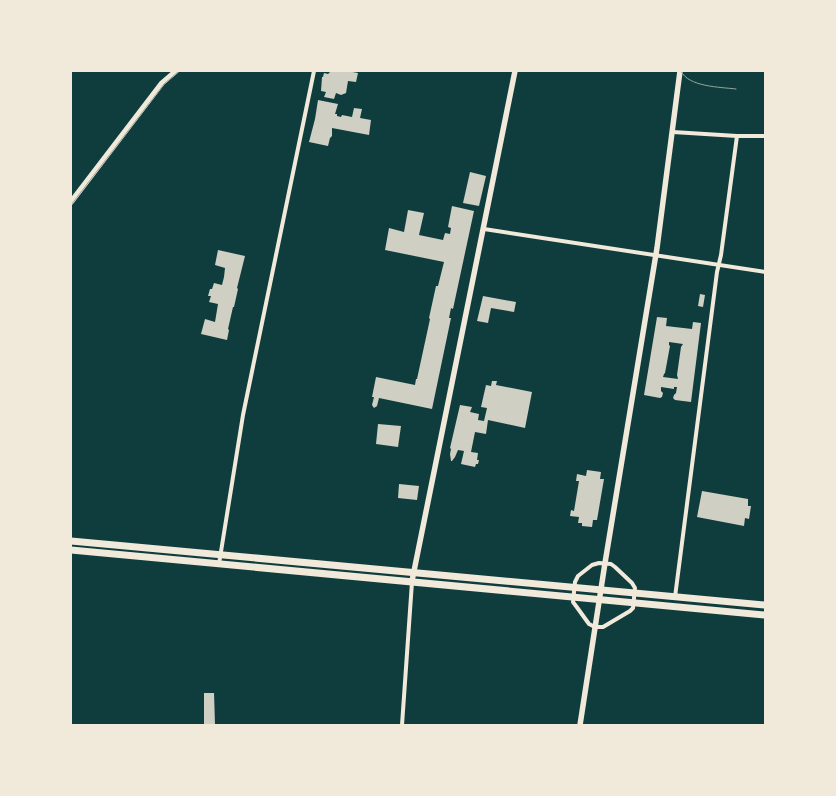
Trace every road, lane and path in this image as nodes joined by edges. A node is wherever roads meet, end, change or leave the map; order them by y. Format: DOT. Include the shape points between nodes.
graph roads {
  1 [pos="176,71"];
  2 [pos="314,71"];
  3 [pos="516,71"];
  4 [pos="680,71"];
  5 [pos="672,132"];
  6 [pos="737,136"];
  7 [pos="765,136"];
  8 [pos="71,202"];
  9 [pos="484,229"];
  10 [pos="656,256"];
  11 [pos="719,265"];
  12 [pos="765,272"];
  13 [pos="71,541"];
  14 [pos="71,550"];
  15 [pos="220,555"];
  16 [pos="604,563"];
  17 [pos="219,564"];
  18 [pos="414,573"];
  19 [pos="412,581"];
  20 [pos="574,588"];
  21 [pos="600,590"];
  22 [pos="635,593"];
  23 [pos="573,596"];
  24 [pos="675,597"];
  25 [pos="599,598"];
  26 [pos="634,602"];
  27 [pos="765,605"];
  28 [pos="765,615"];
  29 [pos="595,627"];
  30 [pos="402,725"];
  31 [pos="580,725"];
  1 -- 8 [label="street" via="162,83"];
  2 -- 15 [label="street" via="243,415"];
  3 -- 9 [label="street"];
  4 -- 5 [label="street"];
  5 -- 6 [label="street"];
  5 -- 10 [label="street"];
  6 -- 7 [label="street"];
  6 -- 11 [label="street"];
  9 -- 10 [label="street"];
  9 -- 18 [label="street"];
  10 -- 11 [label="street"];
  10 -- 16 [label="street"];
  11 -- 12 [label="street"];
  11 -- 24 [label="street"];
  13 -- 15 [label="main road"];
  14 -- 17 [label="main road"];
  15 -- 17 [label="street"];
  15 -- 18 [label="main road"];
  16 -- 20 [label="street" via="592,565 578,576"];
  16 -- 21 [label="street"];
  16 -- 22 [label="street" via="616,567 632,583"];
  17 -- 19 [label="main road"];
  18 -- 19 [label="street"];
  18 -- 20 [label="main road"];
  19 -- 23 [label="main road"];
  19 -- 30 [label="street"];
  20 -- 21 [label="main road"];
  20 -- 23 [label="street"];
  21 -- 22 [label="main road"];
  21 -- 25 [label="street"];
  22 -- 24 [label="main road"];
  22 -- 26 [label="street"];
  23 -- 25 [label="main road"];
  23 -- 29 [label="street" via="585,620"];
  24 -- 27 [label="main road"];
  25 -- 26 [label="main road"];
  25 -- 29 [label="street"];
  26 -- 28 [label="main road"];
  26 -- 29 [label="street" via="630,612 609,625"];
  29 -- 31 [label="street"];
}
